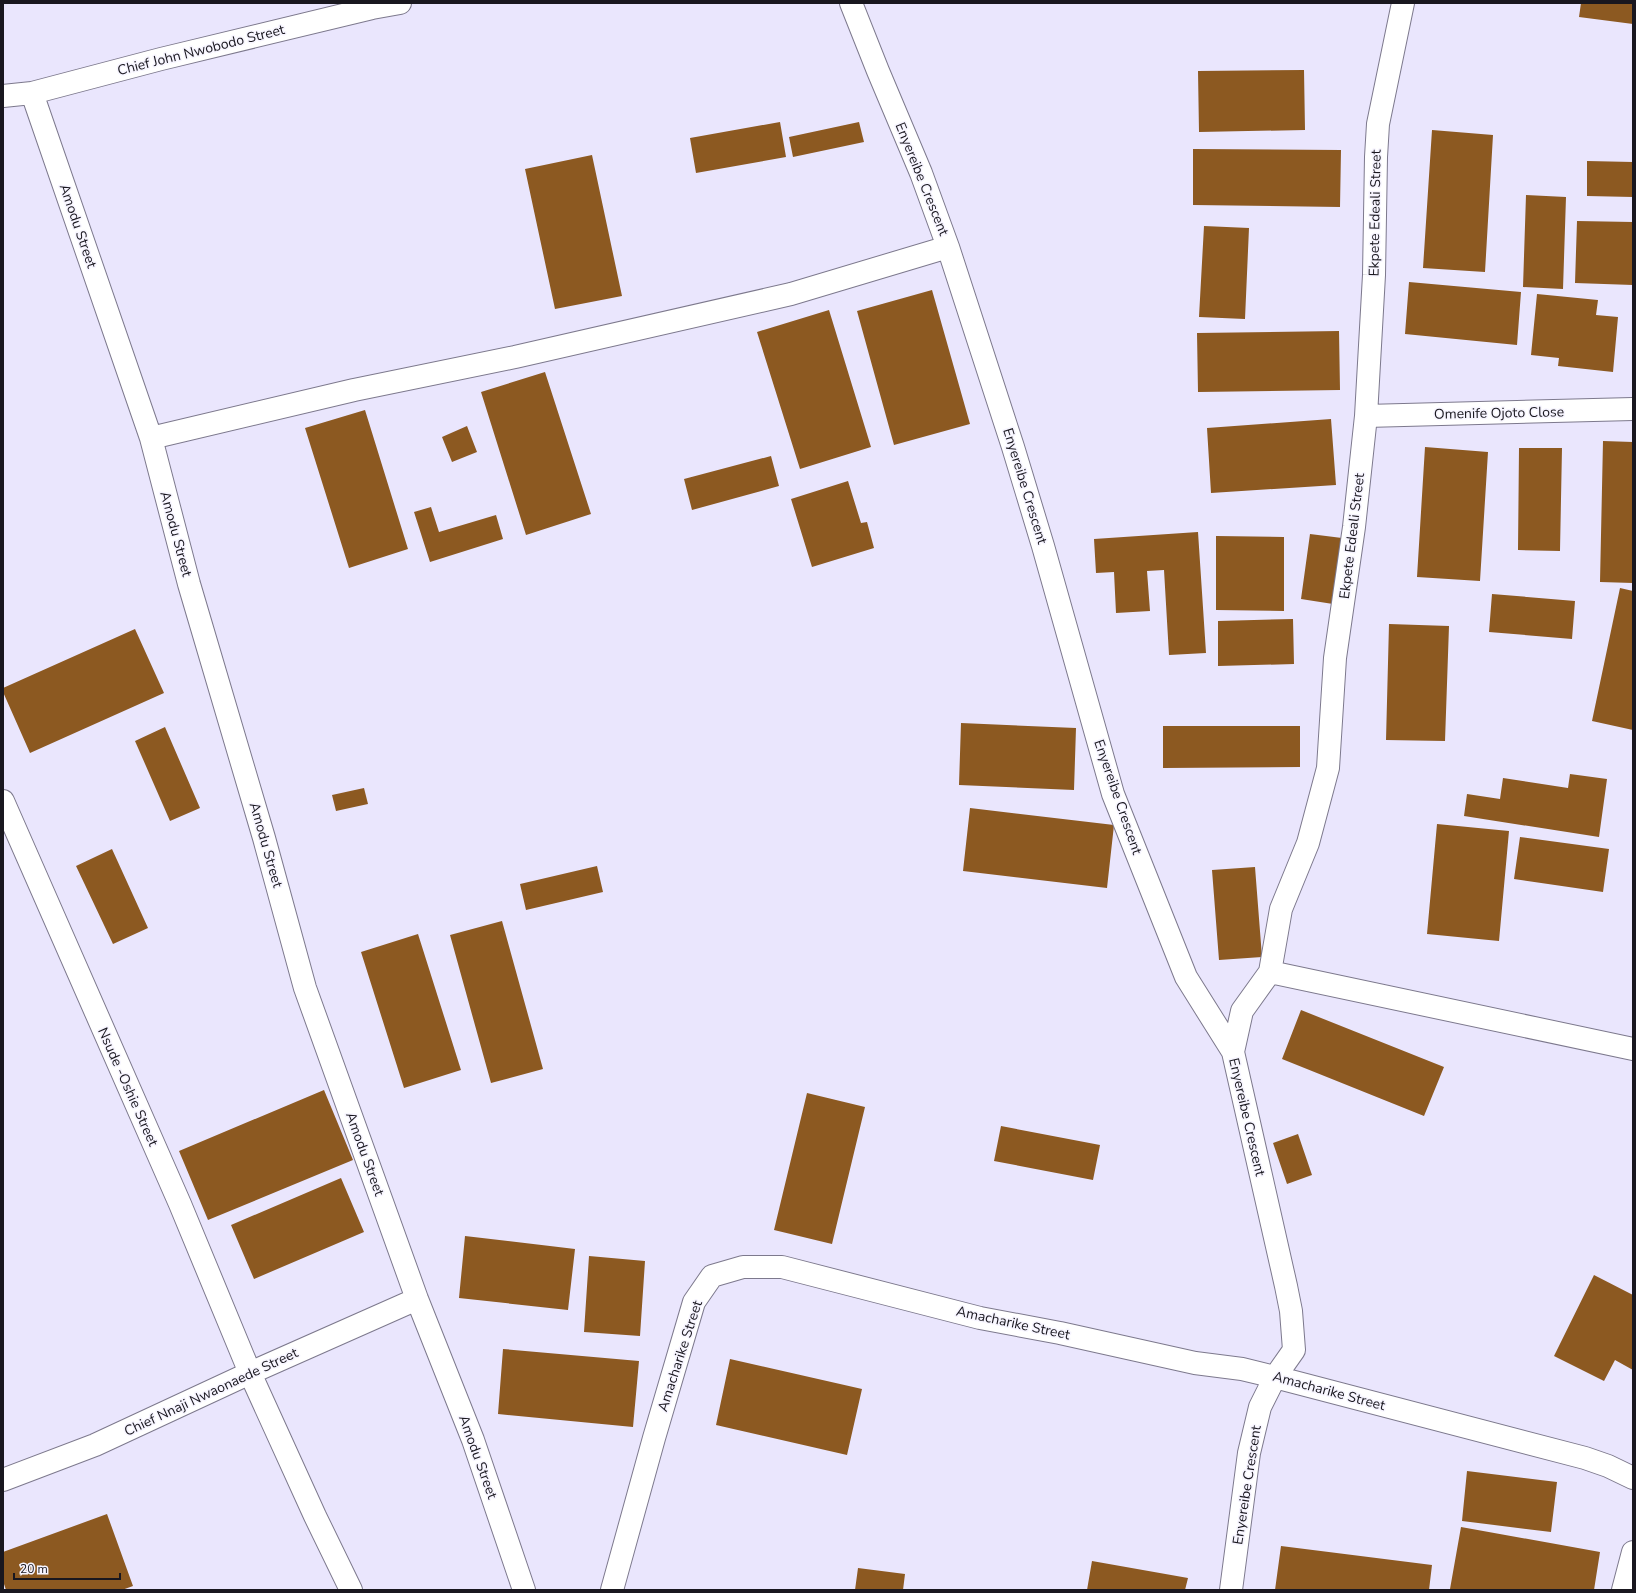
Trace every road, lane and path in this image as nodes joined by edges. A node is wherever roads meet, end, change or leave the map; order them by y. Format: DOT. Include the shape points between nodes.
graph roads {
  1 [pos="400,3"];
  2 [pos="851,3"];
  3 [pos="1403,3"];
  4 [pos="32,93"];
  5 [pos="3,96"];
  6 [pos="948,247"];
  7 [pos="1633,410"];
  8 [pos="1366,416"];
  9 [pos="152,438"];
  10 [pos="3,801"];
  11 [pos="1270,972"];
  12 [pos="1633,1049"];
  13 [pos="1232,1052"];
  14 [pos="417,1299"];
  15 [pos="250,1373"];
  16 [pos="1275,1377"];
  17 [pos="1633,1478"];
  18 [pos="3,1480"];
  19 [pos="1633,1552"];
  20 [pos="351,1590"];
  21 [pos="524,1590"];
  22 [pos="612,1590"];
  23 [pos="1231,1590"];
  24 [pos="1623,1590"];
  1 -- 4 [label="street, Chief John Nwobodo Street" via="161,58"];
  2 -- 6 [label="street, Enyereibe Crescent" via="921,173"];
  3 -- 8 [label="street, Ekpete Edeali Street" via="1378,124 1374,274"];
  4 -- 5 [label="street, Chief John Nwobodo Street"];
  4 -- 9 [label="street, Amodu Street"];
  6 -- 9 [label="street" via="791,294 515,357 354,390"];
  6 -- 13 [label="street, Enyereibe Crescent" via="1013,447 1114,794 1186,977"];
  7 -- 8 [label="street, Omenife Ojoto Close"];
  8 -- 11 [label="street, Ekpete Edeali Street" via="1354,527 1335,658 1328,768 1308,843 1280,909"];
  9 -- 14 [label="street, Amodu Street" via="189,584 305,988"];
  10 -- 15 [label="street, Nsude -Oshie Street" via="180,1204"];
  11 -- 12 [label="street"];
  11 -- 13 [label="street, Ekpete Edeali Street" via="1242,1012"];
  13 -- 16 [label="street, Enyereibe Crescent" via="1291,1311 1294,1350"];
  14 -- 15 [label="street, Chief Nnaji Nwaonaede Street"];
  14 -- 21 [label="street, Amodu Street" via="473,1440"];
  15 -- 18 [label="street, Chief Nnaji Nwaonaede Street" via="95,1445"];
  15 -- 20 [label="street, Nsude -Oshie Street"];
  16 -- 17 [label="street, Amacharike Street" via="1585,1458"];
  16 -- 22 [label="street, Amacharike Street" via="980,1318 782,1267 743,1267 712,1276 694,1302"];
  16 -- 23 [label="street, Enyereibe Crescent" via="1260,1407 1249,1453"];
  19 -- 24 [label="street"];
}
